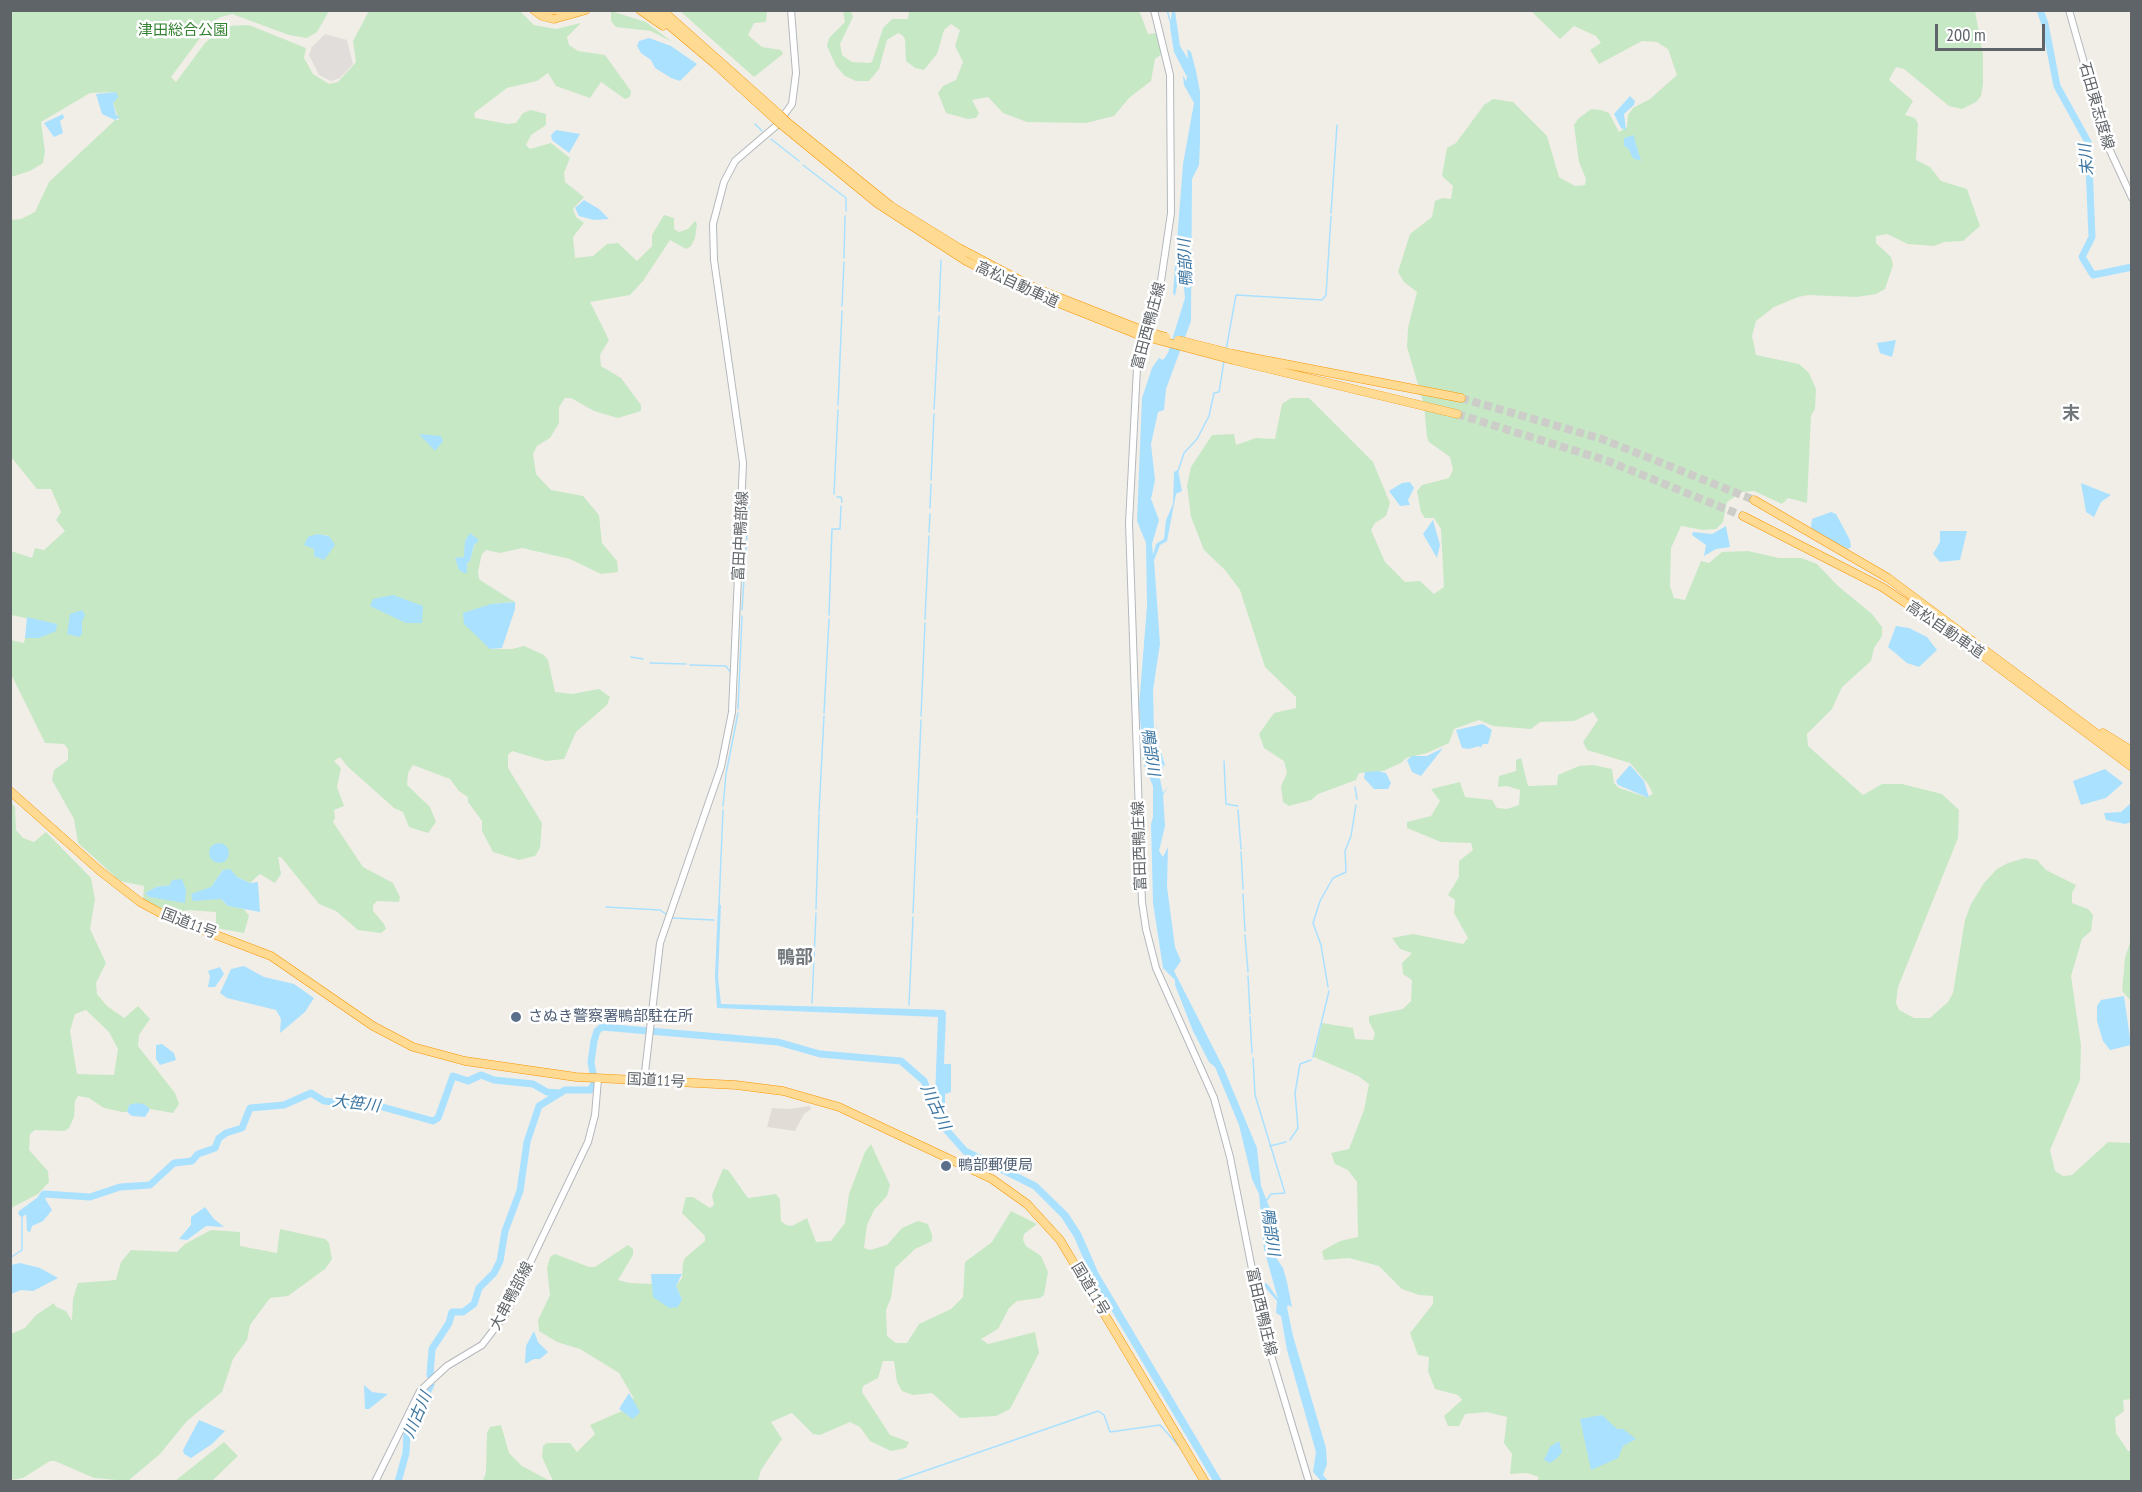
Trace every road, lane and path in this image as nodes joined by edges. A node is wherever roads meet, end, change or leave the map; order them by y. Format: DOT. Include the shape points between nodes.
graph roads {
  1 [pos="534,10"];
  2 [pos="543,10"];
  3 [pos="565,10"];
  4 [pos="586,10"];
  5 [pos="640,10"];
  6 [pos="651,10"];
  7 [pos="662,10"];
  8 [pos="669,10"];
  9 [pos="791,10"];
  10 [pos="1154,10"];
  11 [pos="2069,10"];
  12 [pos="700,43"];
  13 [pos="704,54"];
  14 [pos="778,118"];
  15 [pos="2132,198"];
  16 [pos="1233,357"];
  17 [pos="1461,398"];
  18 [pos="1457,414"];
  19 [pos="1754,501"];
  20 [pos="1743,516"];
  21 [pos="1977,647"];
  22 [pos="2099,736"];
  23 [pos="2114,746"];
  24 [pos="2132,751"];
  25 [pos="2132,760"];
  26 [pos="2132,767"];
  27 [pos="10,791"];
  28 [pos="597,1079"];
  29 [pos="644,1081"];
  30 [pos="375,1482"];
  31 [pos="1205,1482"];
  32 [pos="1309,1482"];
  1 -- 4 [label="highway" via="542,16 560,19"];
  2 -- 3 [label="highway"];
  5 -- 13 [label="highway"];
  6 -- 13 [label="highway, 高松自動車道"];
  7 -- 12 [label="highway, 高松自動車道"];
  8 -- 12 [label="highway"];
  9 -- 29 [label="main road, 富田中鴨部線" via="796,73 792,104 783,120 741,153 728,170 713,224 714,260 743,453 732,712 721,766 661,937"];
  10 -- 32 [label="main road, 富田西鴨庄線" via="1170,75 1171,213 1161,281 1137,368 1129,523 1142,902 1156,968 1214,1098 1230,1157 1265,1335"];
  11 -- 15 [label="main road, 石田東志度線" via="2107,144"];
  12 -- 14 [label="highway, 高松自動車道"];
  13 -- 14 [label="highway, 高松自動車道"];
  14 -- 16 [label="highway, 高松自動車道, bridge" via="858,182 950,243 1035,288 1140,332"];
  16 -- 17 [label="highway, 高松自動車道"];
  16 -- 18 [label="highway, 高松自動車道"];
  19 -- 21 [label="highway, 高松自動車道" via="1888,578"];
  20 -- 21 [label="highway, 高松自動車道" via="1882,587"];
  21 -- 22 [label="highway, 高松自動車道"];
  21 -- 22 [label="highway, 高松自動車道"];
  22 -- 23 [label="highway"];
  23 -- 24 [label="highway"];
  23 -- 25 [label="highway"];
  23 -- 26 [label="highway"];
  27 -- 28 [label="highway, 国道11号" via="140,902 166,916 271,956 400,1041 465,1061"];
  28 -- 29 [label="highway, 国道11号"];
  28 -- 30 [label="main road, 大串鴨部線" via="595,1115 588,1142 505,1315 482,1345 447,1366 420,1391"];
  29 -- 31 [label="highway, 国道11号" via="752,1086 813,1099 839,1107 978,1171 1016,1194 1048,1225 1066,1250"];
}
